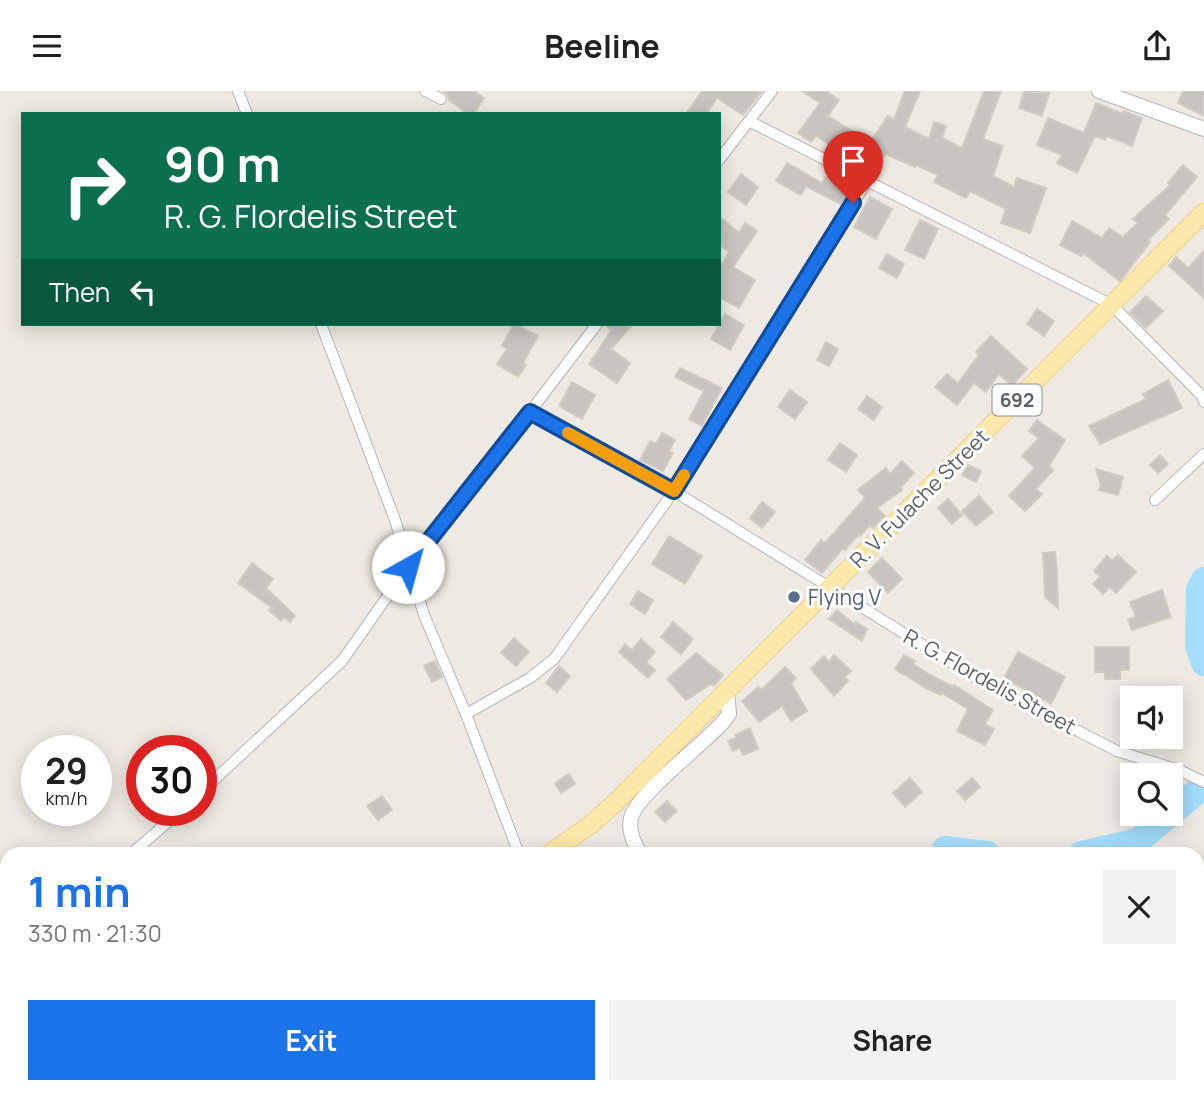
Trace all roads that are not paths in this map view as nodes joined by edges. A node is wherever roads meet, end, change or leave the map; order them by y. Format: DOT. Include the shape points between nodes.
graph roads {
  1 [pos="238,91"];
  2 [pos="425,91"];
  3 [pos="772,91"];
  4 [pos="1099,91"];
  5 [pos="441,99"];
  6 [pos="246,112"];
  7 [pos="748,121"];
  8 [pos="1204,129"];
  9 [pos="721,157"];
  10 [pos="867,181"];
  11 [pos="1204,212"];
  12 [pos="1112,305"];
  13 [pos="322,326"];
  14 [pos="595,326"];
  15 [pos="1204,402"];
  16 [pos="530,412"];
  17 [pos="1204,454"];
  18 [pos="674,491"];
  19 [pos="1155,500"];
  20 [pos="408,567"];
  21 [pos="829,587"];
  22 [pos="725,693"];
  23 [pos="466,715"];
  24 [pos="217,777"];
  25 [pos="1204,782"];
  26 [pos="163,826"];
  27 [pos="139,847"];
  28 [pos="516,847"];
  29 [pos="560,847"];
  30 [pos="636,847"];
  1 -- 6 [label="street"];
  2 -- 5 [label="street"];
  3 -- 7 [label="street"];
  4 -- 8 [label="street"];
  7 -- 9 [label="street"];
  7 -- 10 [label="street"];
  10 -- 12 [label="street"];
  10 -- 18 [label="street"];
  11 -- 12 [label="main road, R. V. Fulache Street / 692"];
  12 -- 15 [label="street"];
  12 -- 21 [label="main road, R. V. Fulache Street / 692"];
  13 -- 20 [label="street" via="395,520"];
  14 -- 16 [label="street"];
  16 -- 18 [label="street, R. G. Flordelis Street"];
  16 -- 20 [label="street"];
  17 -- 19 [label="street"];
  18 -- 21 [label="street, R. G. Flordelis Street"];
  18 -- 23 [label="street" via="554,659"];
  20 -- 23 [label="street"];
  20 -- 24 [label="street" via="342,661"];
  21 -- 22 [label="main road, R. V. Fulache Street / 692"];
  21 -- 25 [label="street, R. G. Flordelis Street" via="981,681 1117,751"];
  22 -- 29 [label="main road, 692" via="615,803"];
  22 -- 30 [label="street" via="729,714 724,721 634,811 630,829"];
  23 -- 28 [label="street"];
  26 -- 27 [label="street"];
}
